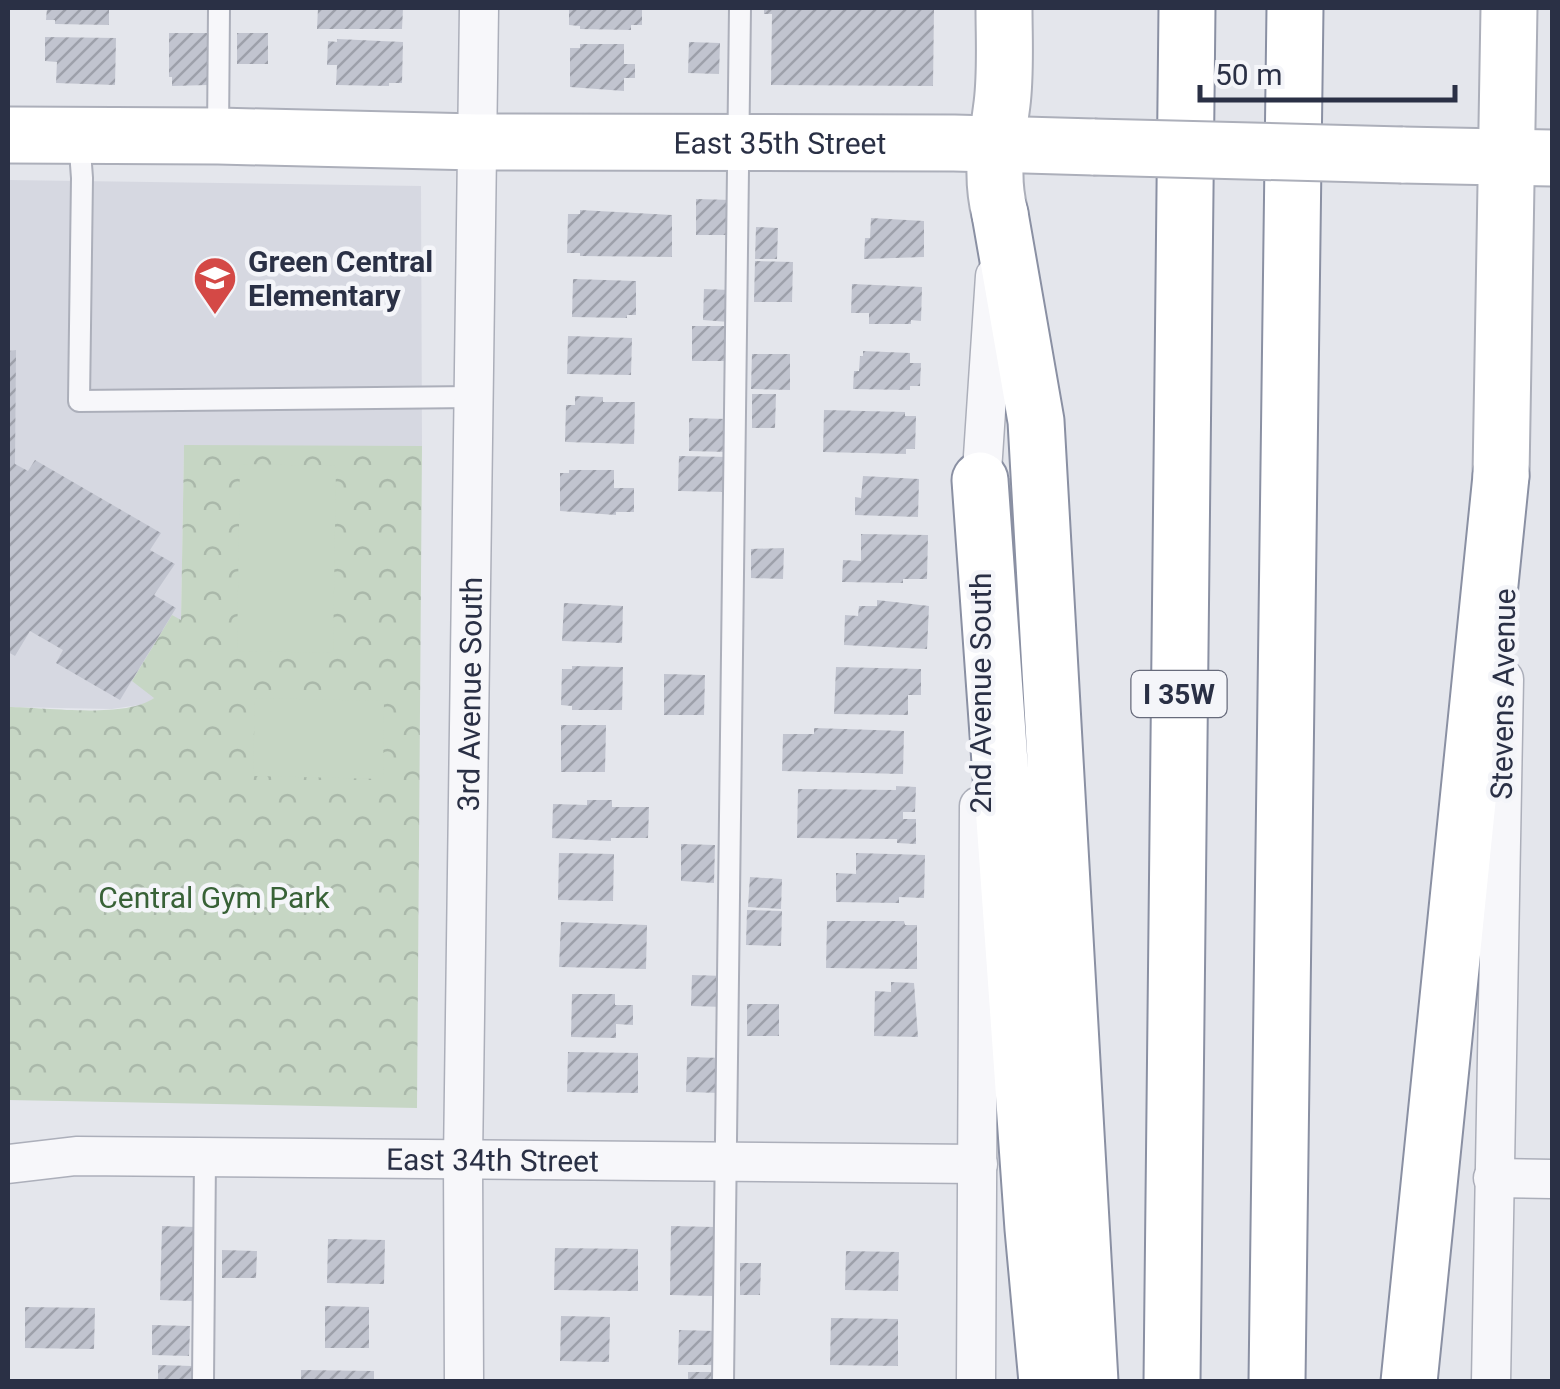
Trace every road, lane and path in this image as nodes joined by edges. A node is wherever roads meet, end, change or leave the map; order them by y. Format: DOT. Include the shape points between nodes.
graph roads {
  1 [pos="219,8"];
  2 [pos="479,8"];
  3 [pos="740,8"];
  4 [pos="1004,8"];
  5 [pos="1186,8"];
  6 [pos="1295,8"];
  7 [pos="1509,8"];
  8 [pos="8,135"];
  9 [pos="79,136"];
  10 [pos="218,136"];
  11 [pos="477,142"];
  12 [pos="738,142"];
  13 [pos="994,146"];
  14 [pos="1529,158"];
  15 [pos="1000,214"];
  16 [pos="473,398"];
  17 [pos="1500,476"];
  18 [pos="980,480"];
  19 [pos="205,1158"];
  20 [pos="463,1160"];
  21 [pos="725,1162"];
  22 [pos="8,1164"];
  23 [pos="978,1164"];
  24 [pos="1494,1178"];
  25 [pos="1552,1179"];
  26 [pos="203,1382"];
  27 [pos="464,1382"];
  28 [pos="722,1382"];
  29 [pos="976,1382"];
  30 [pos="1047,1382"];
  31 [pos="1090,1382"];
  32 [pos="1172,1382"];
  33 [pos="1278,1382"];
  34 [pos="1408,1382"];
  35 [pos="1491,1382"];
  1 -- 10 [label="lane"];
  2 -- 11 [label="street, 3rd Avenue South"];
  3 -- 12 [label="lane"];
  4 -- 13 [label="main road, 2nd Avenue South"];
  5 -- 32 [label="main road, I 35W"];
  6 -- 33 [label="main road"];
  7 -- 14 [label="main road, Stevens Avenue"];
  8 -- 9 [label="main road, East 35th Street"];
  9 -- 10 [label="main road, East 35th Street"];
  9 -- 16 [label="lane" via="78,401"];
  10 -- 11 [label="main road, East 35th Street"];
  11 -- 12 [label="main road, East 35th Street"];
  11 -- 16 [label="street, 3rd Avenue South"];
  12 -- 13 [label="main road, East 35th Street"];
  12 -- 21 [label="lane"];
  13 -- 14 [label="main road, East 35th Street, bridge"];
  13 -- 15 [label="main road, 2nd Avenue South"];
  14 -- 17 [label="main road, Stevens Avenue"];
  15 -- 18 [label="street, 2nd Avenue South"];
  15 -- 31 [label="main road" via="1036,421"];
  16 -- 20 [label="street, 3rd Avenue South"];
  17 -- 24 [label="street, Stevens Avenue" via="1506,610"];
  17 -- 34 [label="main road"];
  18 -- 23 [label="street, 2nd Avenue South"];
  18 -- 30 [label="main road"];
  19 -- 20 [label="street, East 34th Street"];
  19 -- 22 [label="street, East 34th Street" via="76,1156"];
  19 -- 26 [label="lane"];
  20 -- 21 [label="street, East 34th Street"];
  20 -- 27 [label="street, 3rd Avenue South"];
  21 -- 23 [label="street, East 34th Street"];
  21 -- 28 [label="lane"];
  23 -- 29 [label="street, 2nd Avenue South"];
  24 -- 25 [label="street"];
  24 -- 35 [label="street, Stevens Avenue"];
}
